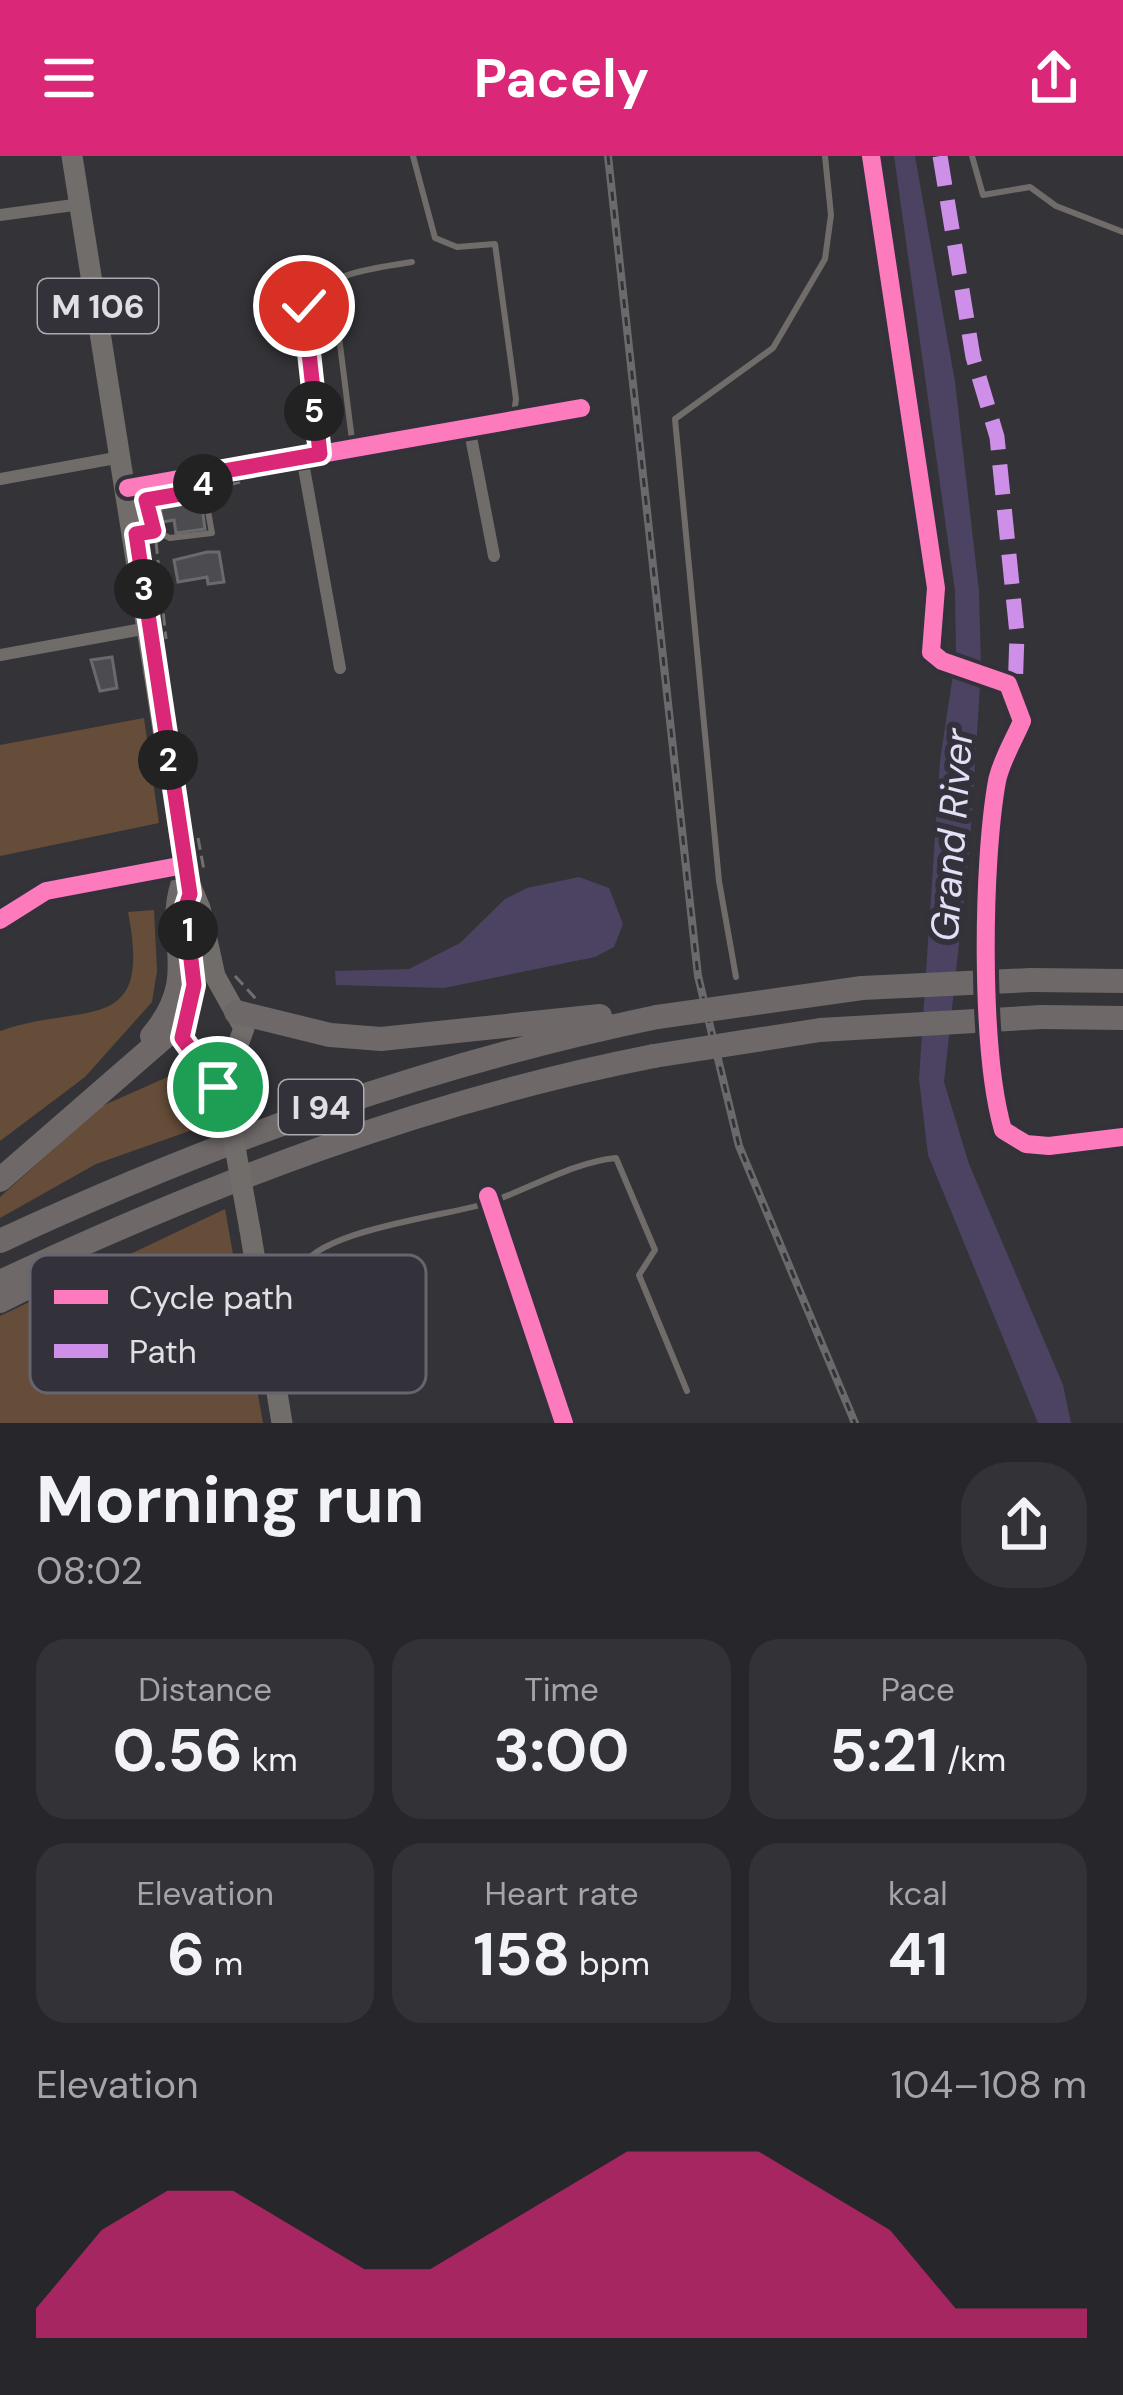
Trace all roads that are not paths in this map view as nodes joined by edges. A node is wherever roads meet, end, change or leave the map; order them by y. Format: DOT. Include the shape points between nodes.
graph roads {
  1 [pos="72,156"];
  2 [pos="413,156"];
  3 [pos="825,156"];
  4 [pos="972,156"];
  5 [pos="81,204"];
  6 [pos="0,215"];
  7 [pos="1123,232"];
  8 [pos="412,262"];
  9 [pos="332,281"];
  10 [pos="580,408"];
  11 [pos="513,419"];
  12 [pos="469,427"];
  13 [pos="353,448"];
  14 [pos="320,454"];
  15 [pos="122,457"];
  16 [pos="302,457"];
  17 [pos="201,475"];
  18 [pos="0,479"];
  19 [pos="128,488"];
  20 [pos="145,533"];
  21 [pos="494,556"];
  22 [pos="149,628"];
  23 [pos="0,655"];
  24 [pos="340,668"];
  25 [pos="191,877"];
  26 [pos="0,920"];
  27 [pos="736,977"];
  28 [pos="1123,981"];
  29 [pos="242,1011"];
  30 [pos="186,1017"];
  31 [pos="657,1017"];
  32 [pos="1123,1018"];
  33 [pos="236,1054"];
  34 [pos="197,1060"];
  35 [pos="131,1063"];
  36 [pos="227,1103"];
  37 [pos="258,1169"];
  38 [pos="0,1180"];
  39 [pos="489,1199"];
  40 [pos="0,1241"];
  41 [pos="62,1255"];
  42 [pos="90,1255"];
  43 [pos="254,1255"];
  44 [pos="312,1255"];
  45 [pos="30,1269"];
  46 [pos="0,1282"];
  47 [pos="30,1286"];
  48 [pos="0,1301"];
  49 [pos="687,1390"];
  50 [pos="277,1393"];
  51 [pos="282,1423"];
  52 [pos="564,1423"];
  1 -- 5 [label="main road, M 106"];
  2 -- 11 [label="lane" via="435,238 457,247 495,244"];
  3 -- 27 [label="lane" via="825,260 773,348 675,419 716,858"];
  4 -- 7 [label="lane" via="983,195 1030,187 1055,206"];
  5 -- 6 [label="street"];
  5 -- 15 [label="main road, M 106"];
  8 -- 9 [label="lane"];
  9 -- 13 [label="lane"];
  9 -- 14 [label="lane" via="304,306"];
  10 -- 11 [label="street"];
  11 -- 12 [label="street"];
  12 -- 13 [label="street"];
  12 -- 21 [label="street"];
  13 -- 14 [label="street"];
  14 -- 16 [label="street"];
  15 -- 18 [label="street"];
  15 -- 19 [label="main road, M 106"];
  16 -- 17 [label="street"];
  16 -- 24 [label="street"];
  17 -- 19 [label="street"];
  17 -- 20 [label="lane" via="212,533"];
  19 -- 20 [label="main road, M 106"];
  20 -- 22 [label="main road, M 106"];
  22 -- 23 [label="street"];
  22 -- 25 [label="main road, M 106"];
  25 -- 26 [label="street" via="46,891"];
  25 -- 29 [label="main road, M 106" via="214,976"];
  25 -- 30 [label="main road, M 106" via="185,909 195,977"];
  25 -- 35 [label="highway" via="175,901 180,984 166,1018"];
  28 -- 31 [label="highway, I 94, bridge" via="862,988"];
  29 -- 30 [label="main road" via="208,1002"];
  29 -- 31 [label="highway" via="381,1039"];
  29 -- 33 [label="main road, M 106"];
  30 -- 34 [label="main road, M 106" via="183,1042"];
  30 -- 35 [label="highway"];
  31 -- 40 [label="highway, I 94" via="471,1060 327,1105"];
  32 -- 37 [label="highway, I 94, bridge" via="820,1030 654,1056 415,1114"];
  33 -- 34 [label="main road" via="218,1064"];
  33 -- 36 [label="main road, M 106"];
  34 -- 36 [label="main road, M 106"];
  35 -- 38 [label="highway"];
  36 -- 43 [label="main road, M 106, bridge"];
  37 -- 41 [label="highway, I 94"];
  37 -- 42 [label="highway"];
  39 -- 44 [label="lane"];
  39 -- 49 [label="lane" via="619,1160 655,1250 639,1275"];
  39 -- 52 [label="street"];
  45 -- 46 [label="highway, I 94"];
  47 -- 48 [label="highway"];
  50 -- 51 [label="main road, M 106, bridge"];
}
